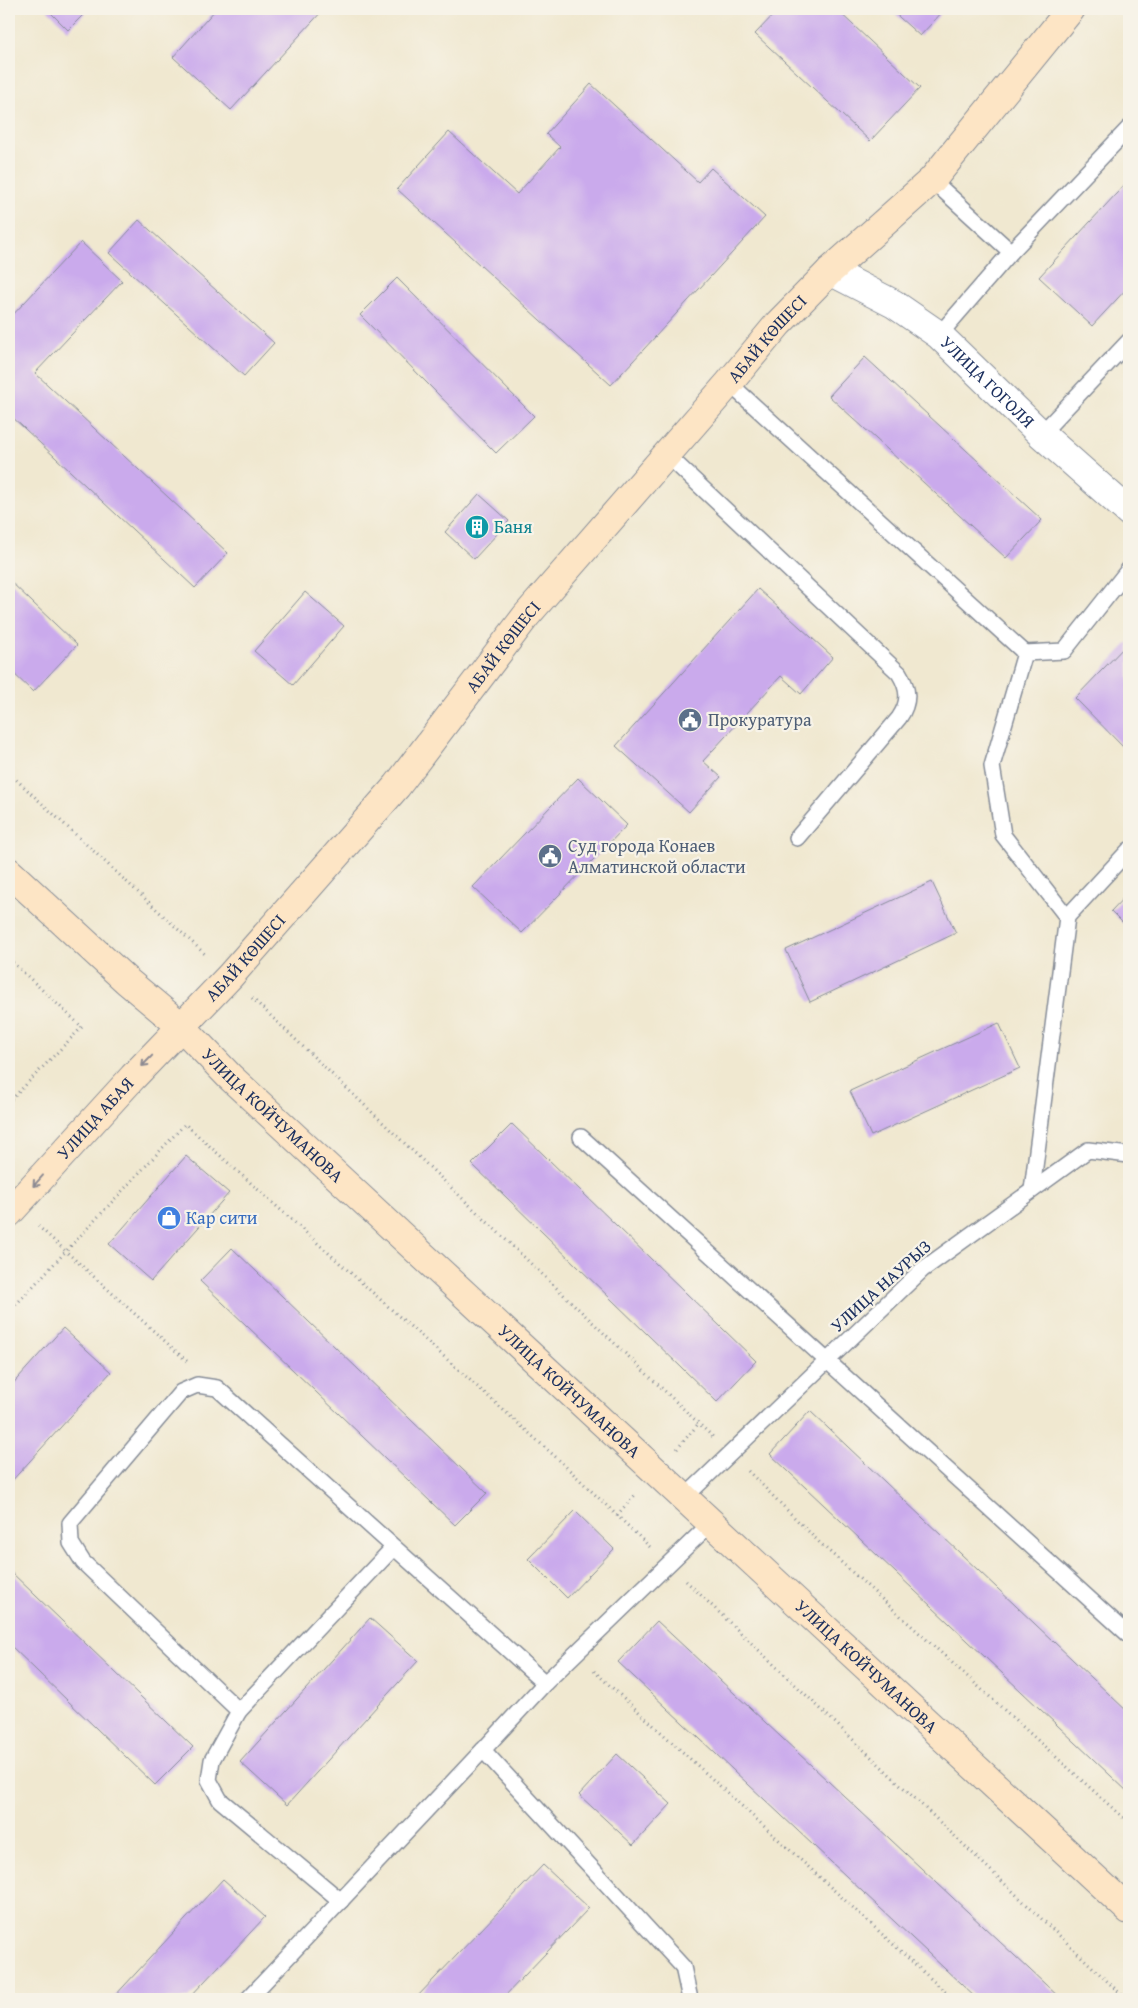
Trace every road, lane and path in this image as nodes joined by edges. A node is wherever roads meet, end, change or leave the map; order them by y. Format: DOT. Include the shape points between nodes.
graph roads {
  1 [pos="1071,9"];
  2 [pos="1129,128"];
  3 [pos="932,180"];
  4 [pos="1011,252"];
  5 [pos="830,271"];
  6 [pos="939,335"];
  7 [pos="1129,341"];
  8 [pos="729,383"];
  9 [pos="1041,434"];
  10 [pos="666,454"];
  11 [pos="1129,512"];
  12 [pos="1129,569"];
  13 [pos="1025,653"];
  14 [pos="9,773"];
  15 [pos="797,838"];
  16 [pos="1129,850"];
  17 [pos="9,872"];
  18 [pos="1067,917"];
  19 [pos="9,959"];
  20 [pos="230,976"];
  21 [pos="181,1026"];
  22 [pos="9,1102"];
  23 [pos="185,1124"];
  24 [pos="582,1137"];
  25 [pos="1129,1155"];
  26 [pos="1032,1190"];
  27 [pos="12,1209"];
  28 [pos="65,1252"];
  29 [pos="9,1312"];
  30 [pos="828,1359"];
  31 [pos="217,1388"];
  32 [pos="730,1454"];
  33 [pos="685,1497"];
  34 [pos="711,1523"];
  35 [pos="394,1547"];
  36 [pos="1129,1636"];
  37 [pos="575,1654"];
  38 [pos="545,1683"];
  39 [pos="239,1711"];
  40 [pos="484,1750"];
  41 [pos="1129,1823"];
  42 [pos="1124,1897"];
  43 [pos="341,1901"];
  44 [pos="248,1999"];
  45 [pos="690,1999"];
  46 [pos="953,1999"];
  1 -- 3 [label="street, АБАЙ КӨШЕСІ"];
  2 -- 4 [label="lane"];
  3 -- 4 [label="lane"];
  3 -- 5 [label="street, АБАЙ КӨШЕСІ"];
  4 -- 6 [label="lane"];
  5 -- 6 [label="street, УЛИЦА ГОГОЛЯ" via="894,304"];
  5 -- 8 [label="street, АБАЙ КӨШЕСІ" via="778,324"];
  6 -- 9 [label="street, УЛИЦА ГОГОЛЯ"];
  7 -- 9 [label="lane"];
  8 -- 10 [label="street, АБАЙ КӨШЕСІ"];
  8 -- 13 [label="lane"];
  9 -- 11 [label="street, УЛИЦА ГОГОЛЯ"];
  10 -- 15 [label="lane" via="899,673 905,683 907,702 899,718"];
  10 -- 20 [label="street, АБАЙ КӨШЕСІ" via="526,616 397,786"];
  12 -- 13 [label="lane" via="1064,651"];
  13 -- 18 [label="lane" via="992,766 1002,835"];
  14 -- 20 [label="path"];
  16 -- 18 [label="lane"];
  17 -- 21 [label="street, УЛИЦА КОЙЧУМАНОВА" via="126,981"];
  18 -- 26 [label="lane"];
  19 -- 22 [label="path" via="82,1027"];
  20 -- 21 [label="street, АБАЙ КӨШЕСІ"];
  20 -- 32 [label="path"];
  21 -- 27 [label="street, УЛИЦА АБАЯ, one-way"];
  21 -- 33 [label="street, УЛИЦА КОЙЧУМАНОВА" via="229,1076"];
  23 -- 28 [label="path"];
  24 -- 30 [label="lane"];
  25 -- 26 [label="lane, УЛИЦА НАУРЫЗ" via="1088,1150"];
  26 -- 30 [label="lane, УЛИЦА НАУРЫЗ" via="922,1270"];
  27 -- 28 [label="path"];
  28 -- 29 [label="path"];
  28 -- 31 [label="path"];
  30 -- 32 [label="lane, УЛИЦА НАУРЫЗ"];
  30 -- 36 [label="lane"];
  31 -- 35 [label="lane"];
  31 -- 39 [label="lane" via="198,1385 181,1392 70,1523 71,1543 83,1562"];
  32 -- 33 [label="lane, УЛИЦА НАУРЫЗ"];
  32 -- 41 [label="path" via="820,1543"];
  33 -- 34 [label="street, УЛИЦА КОЙЧУМАНОВА"];
  34 -- 37 [label="lane"];
  34 -- 42 [label="street, УЛИЦА КОЙЧУМАНОВА"];
  35 -- 38 [label="lane"];
  35 -- 39 [label="lane"];
  37 -- 38 [label="lane"];
  37 -- 46 [label="path"];
  38 -- 40 [label="lane"];
  39 -- 43 [label="lane" via="212,1760 209,1780 220,1800"];
  40 -- 43 [label="lane"];
  40 -- 45 [label="lane" via="683,1967"];
  43 -- 44 [label="lane"];
}
